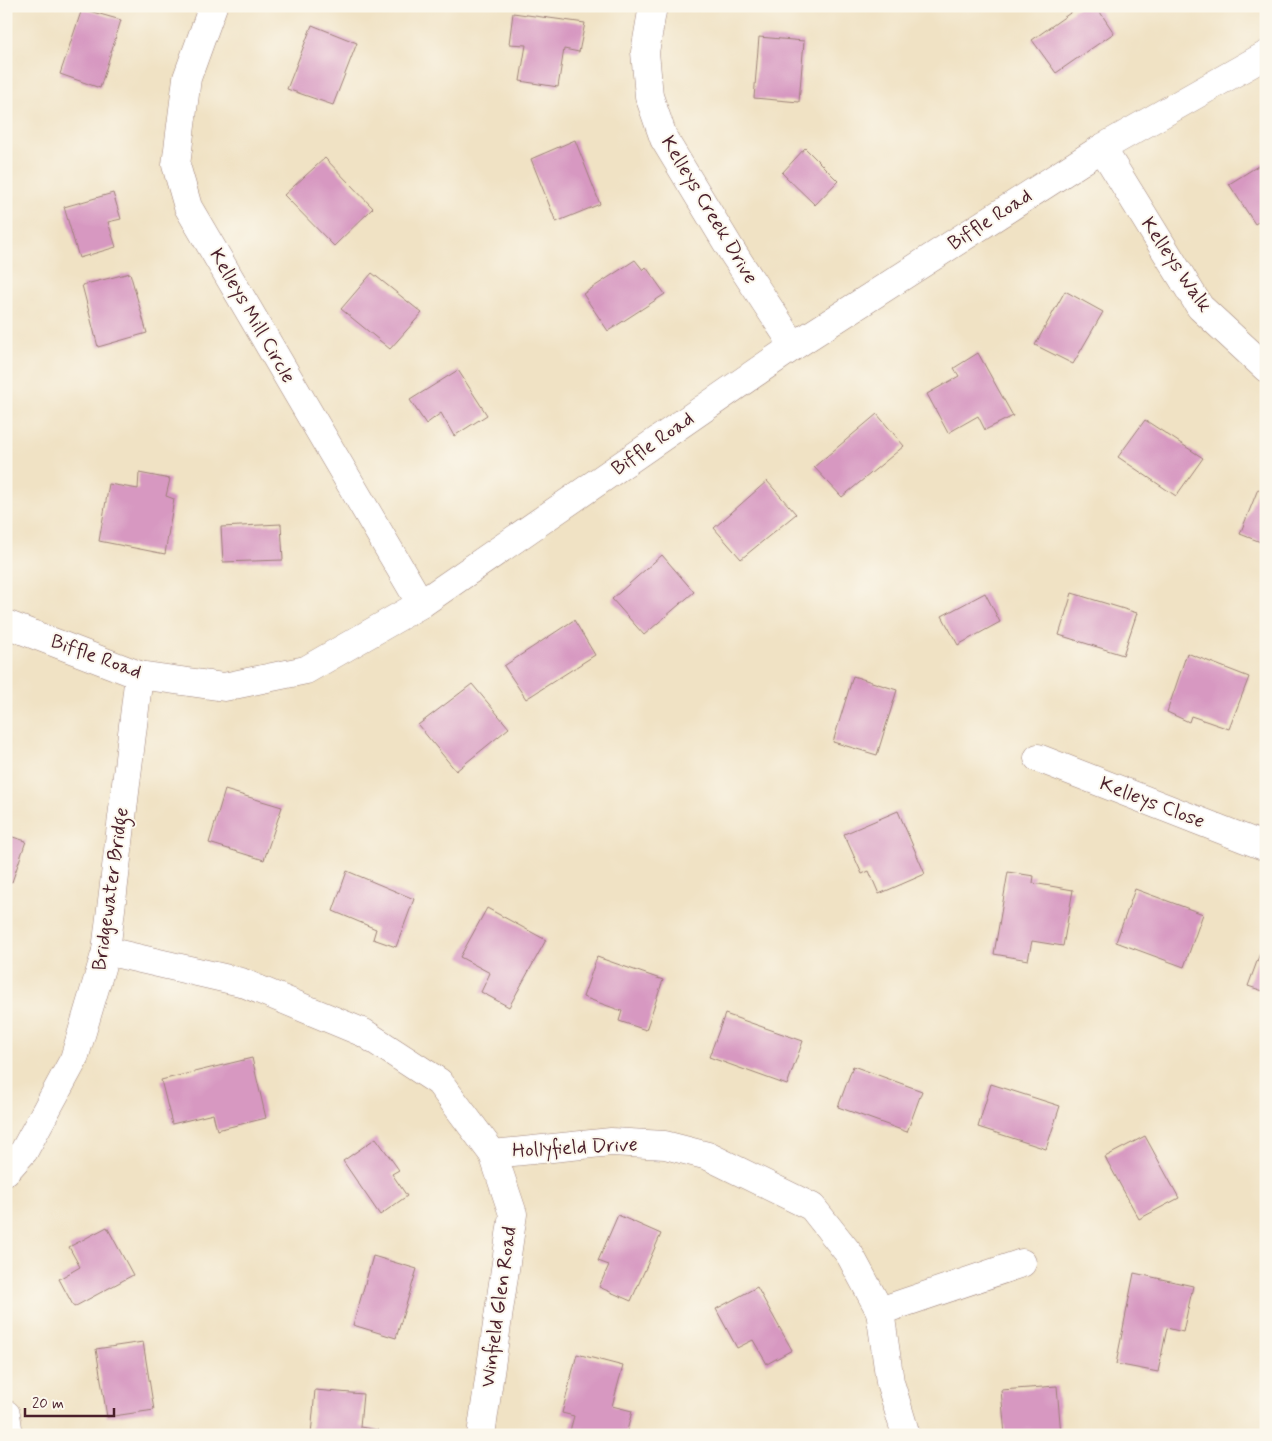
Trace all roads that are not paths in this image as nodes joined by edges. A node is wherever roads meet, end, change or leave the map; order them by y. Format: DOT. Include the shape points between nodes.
graph roads {
  1 [pos="213,6"];
  2 [pos="653,6"];
  3 [pos="1266,55"];
  4 [pos="1102,148"];
  5 [pos="794,346"];
  6 [pos="1266,368"];
  7 [pos="422,604"];
  8 [pos="6,624"];
  9 [pos="138,675"];
  10 [pos="1038,758"];
  11 [pos="1266,847"];
  12 [pos="106,951"];
  13 [pos="493,1154"];
  14 [pos="6,1171"];
  15 [pos="1022,1264"];
  16 [pos="880,1311"];
  17 [pos="6,1414"];
  18 [pos="9,1435"];
  19 [pos="481,1435"];
  20 [pos="906,1435"];
  1 -- 7 [label="street, Kelleys Mill Circle" via="187,78 176,165 188,208"];
  2 -- 5 [label="street, Kelleys Creek Drive" via="645,52 649,96 664,138 733,254"];
  3 -- 4 [label="street, Biffle Road"];
  4 -- 5 [label="street, Biffle Road"];
  4 -- 6 [label="street, Kelleys Walk" via="1200,307"];
  5 -- 7 [label="street, Biffle Road"];
  7 -- 9 [label="street, Biffle Road" via="306,670 224,686"];
  8 -- 9 [label="street, Biffle Road"];
  9 -- 12 [label="street, Bridgewater Bridge"];
  10 -- 11 [label="street, Kelleys Close"];
  12 -- 13 [label="street, Winfield Glen Road" via="241,982 364,1033 440,1082"];
  12 -- 14 [label="street, Bridgewater Bridge" via="74,1059 24,1151"];
  13 -- 16 [label="street, Hollyfield Drive" via="610,1142 665,1145 708,1156 812,1207 850,1255"];
  13 -- 19 [label="street, Winfield Glen Road" via="513,1214"];
  15 -- 16 [label="street"];
  16 -- 20 [label="street, Hollyfield Drive" via="890,1382"];
  17 -- 18 [label="street"];
}
